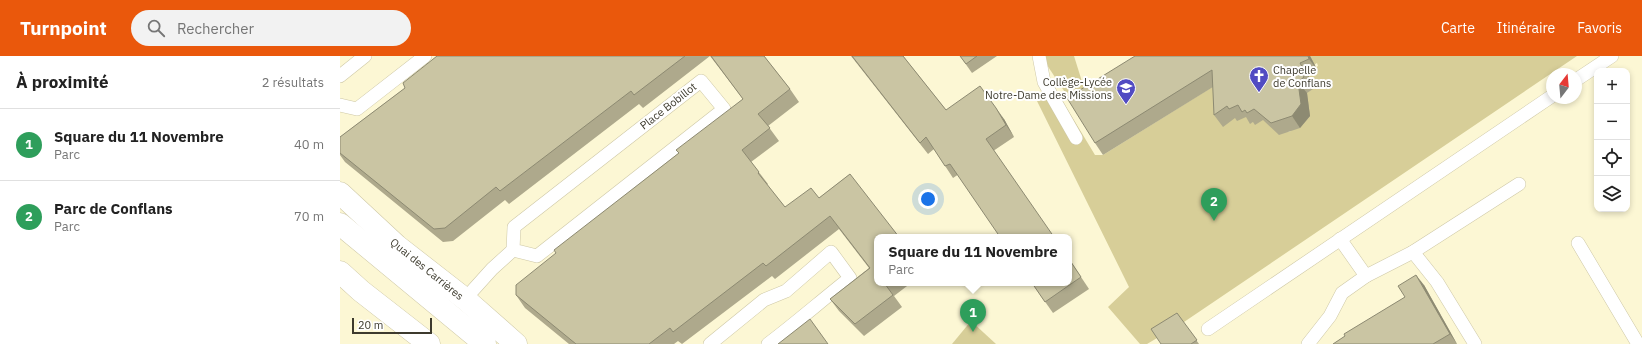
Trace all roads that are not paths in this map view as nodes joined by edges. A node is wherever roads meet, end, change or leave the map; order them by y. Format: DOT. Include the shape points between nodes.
graph roads {
  1 [pos="365,56"];
  2 [pos="425,56"];
  3 [pos="1039,56"];
  4 [pos="1612,56"];
  5 [pos="340,76"];
  6 [pos="1582,76"];
  7 [pos="1546,100"];
  8 [pos="340,105"];
  9 [pos="1076,138"];
  10 [pos="1520,184"];
  11 [pos="340,193"];
  12 [pos="340,224"];
  13 [pos="1340,239"];
  14 [pos="1578,243"];
  15 [pos="514,250"];
  16 [pos="1413,252"];
  17 [pos="340,272"];
  18 [pos="1366,276"];
  19 [pos="465,299"];
  20 [pos="1208,329"];
  21 [pos="429,344"];
  22 [pos="485,344"];
  23 [pos="516,344"];
  24 [pos="710,344"];
  25 [pos="768,344"];
  26 [pos="1308,344"];
  27 [pos="1475,344"];
  28 [pos="1638,344"];
  1 -- 5 [label="lane"];
  2 -- 8 [label="lane" via="357,109"];
  3 -- 9 [label="lane" via="1044,82"];
  4 -- 6 [label="lane"];
  7 -- 13 [label="lane"];
  10 -- 16 [label="lane"];
  11 -- 19 [label="main road, Quai des Carrières" via="396,246"];
  12 -- 22 [label="main road, Quai des Carrières"];
  13 -- 18 [label="lane"];
  13 -- 20 [label="lane"];
  14 -- 28 [label="lane"];
  15 -- 15 [label="lane, Place Bobillot" via="537,256 724,109 701,81 514,227"];
  15 -- 19 [label="lane" via="492,269"];
  16 -- 18 [label="lane"];
  16 -- 27 [label="lane" via="1437,282"];
  17 -- 21 [label="main road"];
  18 -- 26 [label="lane" via="1342,293 1330,316"];
  19 -- 23 [label="main road, Quai des Carrières"];
  24 -- 25 [label="lane" via="764,300 786,290 831,252 850,278"];
}
